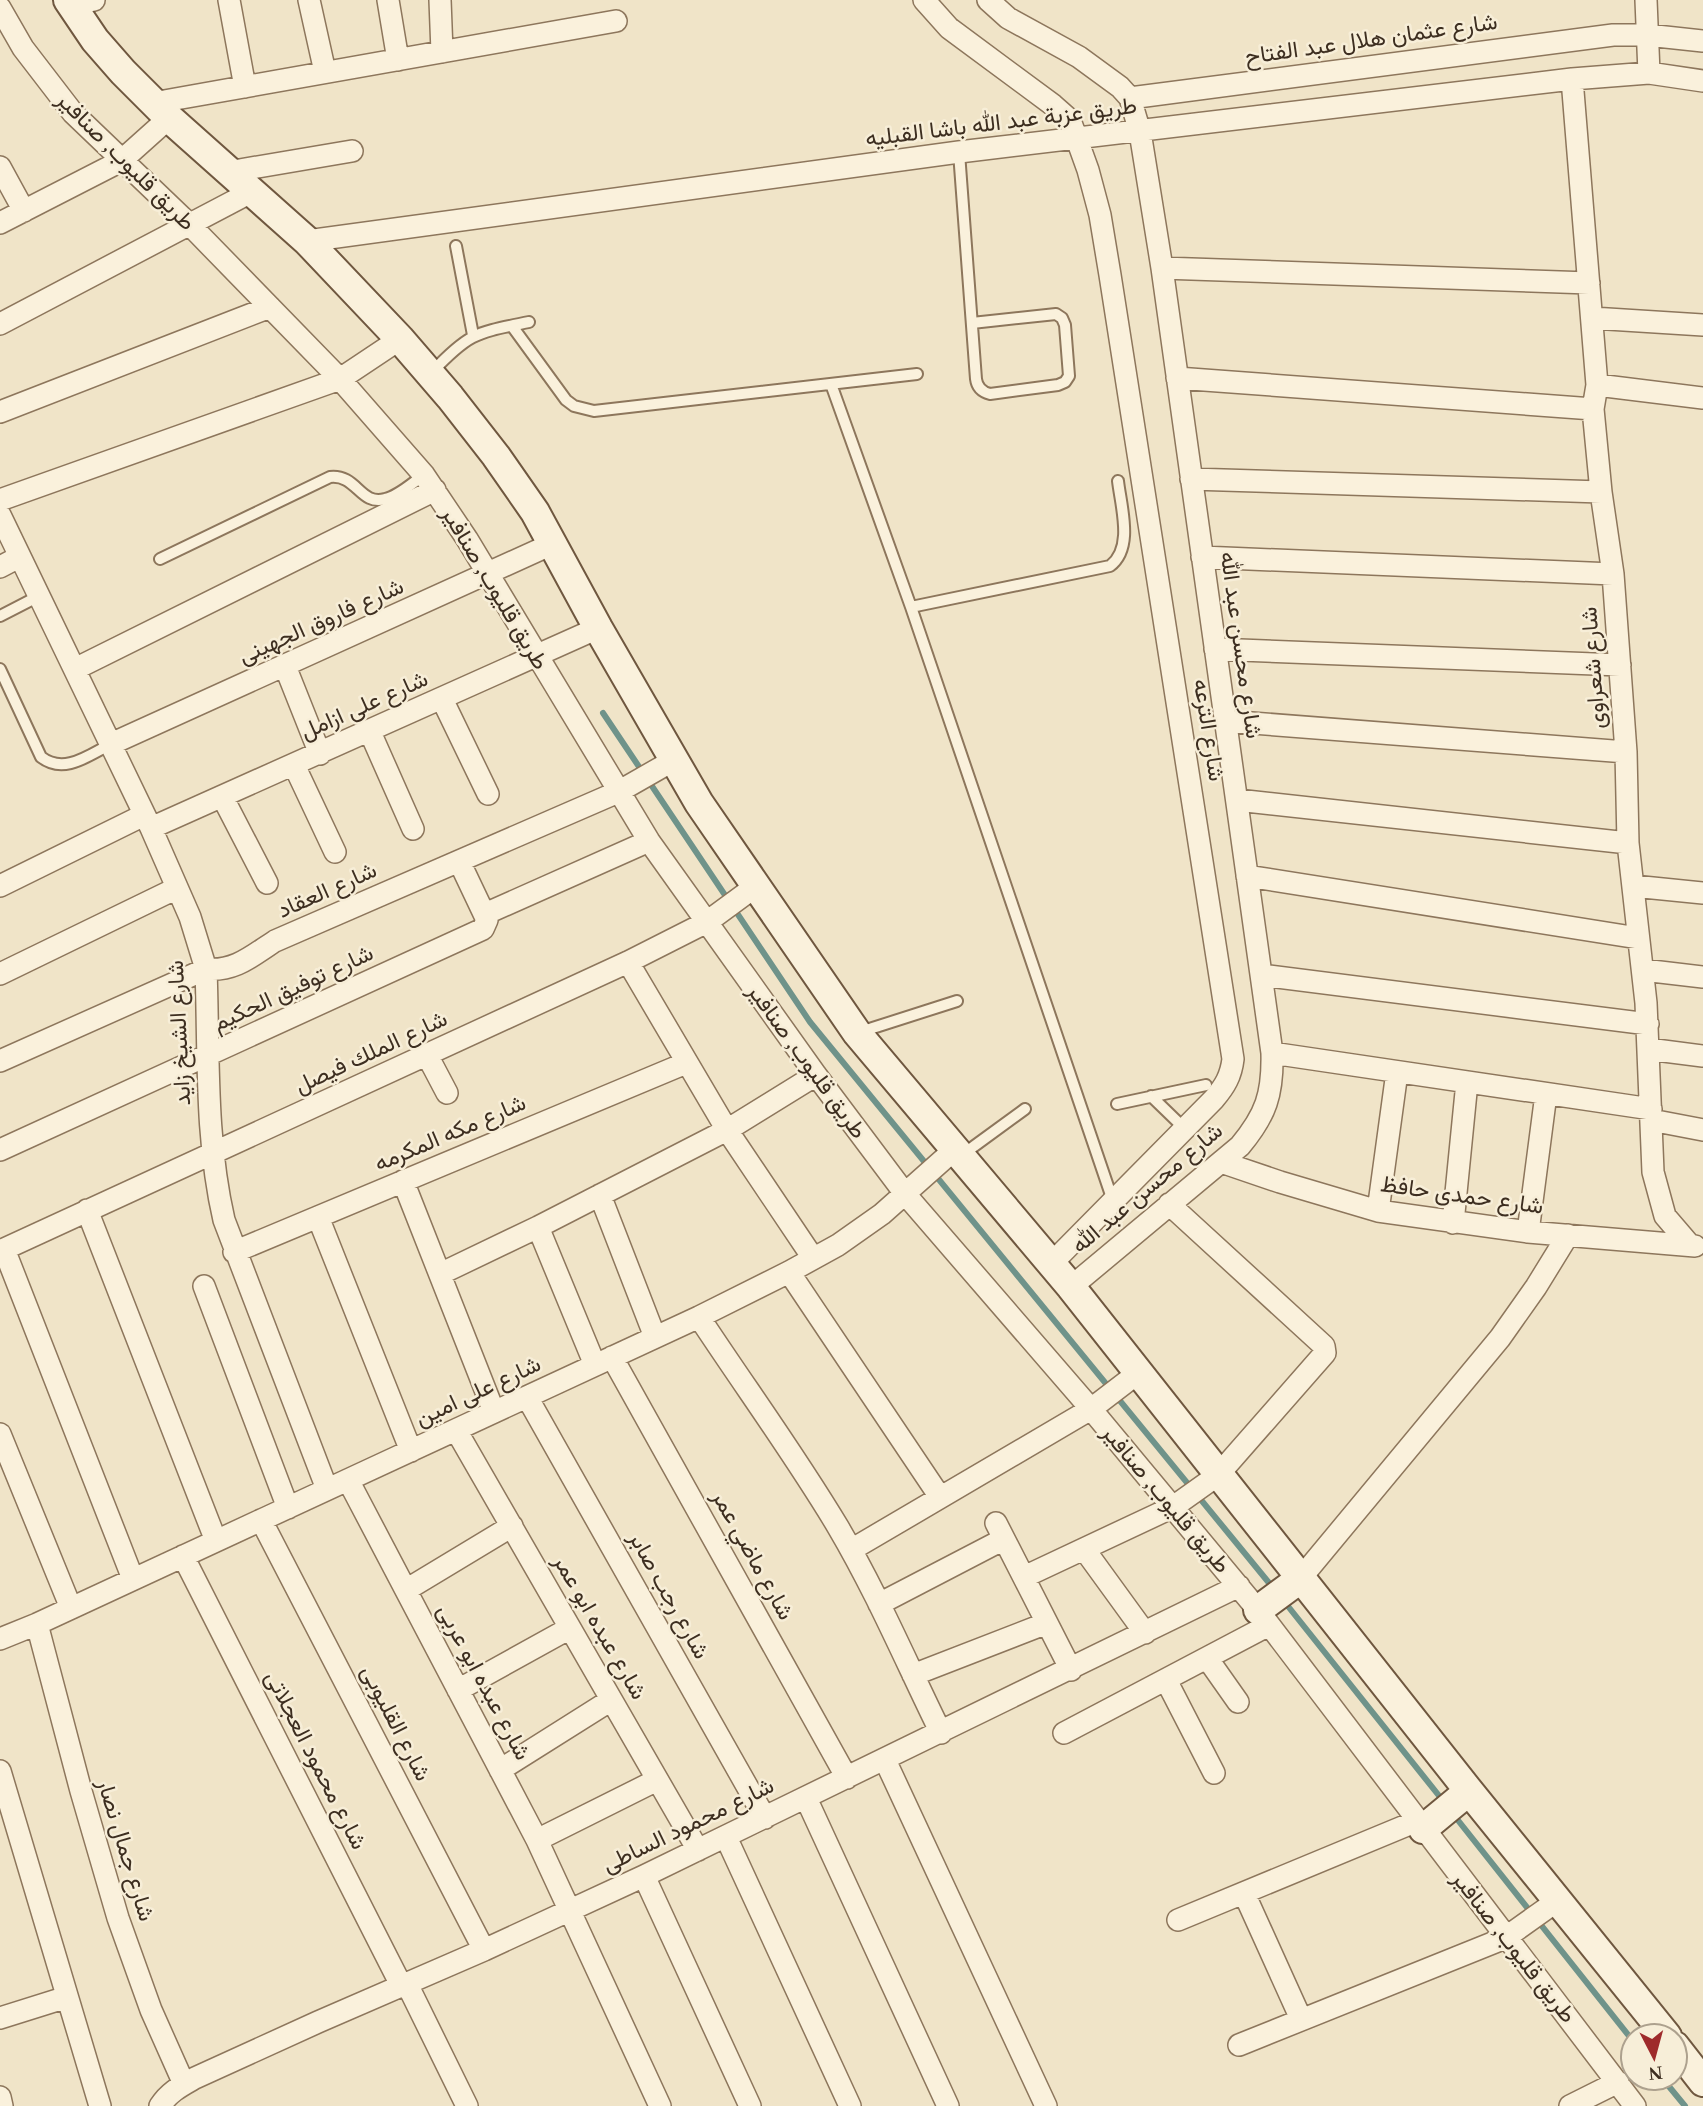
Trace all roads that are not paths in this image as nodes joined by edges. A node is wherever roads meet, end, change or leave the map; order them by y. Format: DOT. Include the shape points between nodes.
graph roads {
  1 [pos="229,0"];
  2 [pos="309,0"];
  3 [pos="388,0"];
  4 [pos="440,0"];
  5 [pos="924,0"];
  6 [pos="988,0"];
  7 [pos="1646,0"];
  8 [pos="78,2"];
  9 [pos="0,8"];
  10 [pos="617,21"];
  11 [pos="1647,35"];
  12 [pos="1703,41"];
  13 [pos="442,52"];
  14 [pos="398,60"];
  15 [pos="325,72"];
  16 [pos="1649,73"];
  17 [pos="1572,79"];
  18 [pos="1703,81"];
  19 [pos="245,87"];
  20 [pos="1130,98"];
  21 [pos="161,111"];
  22 [pos="1140,132"];
  23 [pos="1078,137"];
  24 [pos="352,151"];
  25 [pos="958,152"];
  26 [pos="121,161"];
  27 [pos="0,167"];
  28 [pos="228,172"];
  29 [pos="251,192"];
  30 [pos="24,211"];
  31 [pos="0,223"];
  32 [pos="190,225"];
  33 [pos="307,241"];
  34 [pos="456,246"];
  35 [pos="1162,268"];
  36 [pos="1589,283"];
  37 [pos="270,307"];
  38 [pos="1592,318"];
  39 [pos="529,322"];
  40 [pos="972,323"];
  41 [pos="0,324"];
  42 [pos="1703,325"];
  43 [pos="512,326"];
  44 [pos="473,335"];
  45 [pos="400,339"];
  46 [pos="430,374"];
  47 [pos="917,374"];
  48 [pos="1177,378"];
  49 [pos="341,379"];
  50 [pos="831,384"];
  51 [pos="1597,385"];
  52 [pos="1703,398"];
  53 [pos="1593,408"];
  54 [pos="0,412"];
  55 [pos="1191,479"];
  56 [pos="1118,481"];
  57 [pos="429,482"];
  58 [pos="1601,492"];
  59 [pos="0,499"];
  60 [pos="0,514"];
  61 [pos="552,544"];
  62 [pos="1202,557"];
  63 [pos="160,559"];
  64 [pos="10,562"];
  65 [pos="488,574"];
  66 [pos="1613,574"];
  67 [pos="39,596"];
  68 [pos="911,607"];
  69 [pos="0,617"];
  70 [pos="598,628"];
  71 [pos="1216,649"];
  72 [pos="537,657"];
  73 [pos="1620,665"];
  74 [pos="285,666"];
  75 [pos="0,669"];
  76 [pos="75,669"];
  77 [pos="442,699"];
  78 [pos="1226,721"];
  79 [pos="370,732"];
  80 [pos="111,744"];
  81 [pos="1626,752"];
  82 [pos="320,754"];
  83 [pos="674,760"];
  84 [pos="294,765"];
  85 [pos="618,792"];
  86 [pos="488,794"];
  87 [pos="223,797"];
  88 [pos="1237,800"];
  89 [pos="148,821"];
  90 [pos="413,829"];
  91 [pos="649,841"];
  92 [pos="1628,843"];
  93 [pos="335,852"];
  94 [pos="459,861"];
  95 [pos="1247,876"];
  96 [pos="267,883"];
  97 [pos="0,886"];
  98 [pos="756,886"];
  99 [pos="1633,886"];
  100 [pos="177,888"];
  101 [pos="1703,893"];
  102 [pos="486,917"];
  103 [pos="707,922"];
  104 [pos="1638,938"];
  105 [pos="628,962"];
  106 [pos="206,969"];
  107 [pos="1643,970"];
  108 [pos="0,974"];
  109 [pos="1261,975"];
  110 [pos="1703,977"];
  111 [pos="957,1001"];
  112 [pos="1648,1024"];
  113 [pos="857,1033"];
  114 [pos="1648,1049"];
  115 [pos="1272,1053"];
  116 [pos="427,1055"];
  117 [pos="209,1056"];
  118 [pos="1703,1056"];
  119 [pos="0,1061"];
  120 [pos="686,1063"];
  121 [pos="1397,1072"];
  122 [pos="816,1075"];
  123 [pos="1467,1082"];
  124 [pos="1206,1085"];
  125 [pos="447,1093"];
  126 [pos="1546,1094"];
  127 [pos="1152,1096"];
  128 [pos="1117,1104"];
  129 [pos="1025,1109"];
  130 [pos="1651,1115"];
  131 [pos="1184,1128"];
  132 [pos="727,1129"];
  133 [pos="1703,1130"];
  134 [pos="0,1150"];
  135 [pos="957,1153"];
  136 [pos="212,1154"];
  137 [pos="1221,1162"];
  138 [pos="403,1181"];
  139 [pos="600,1195"];
  140 [pos="906,1195"];
  141 [pos="1113,1201"];
  142 [pos="1169,1204"];
  143 [pos="87,1210"];
  144 [pos="1378,1211"];
  145 [pos="318,1217"];
  146 [pos="1453,1223"];
  147 [pos="538,1227"];
  148 [pos="1528,1232"];
  149 [pos="1568,1235"];
  150 [pos="1696,1246"];
  151 [pos="2,1250"];
  152 [pos="234,1252"];
  153 [pos="813,1258"];
  154 [pos="1051,1264"];
  155 [pos="789,1272"];
  156 [pos="440,1274"];
  157 [pos="204,1286"];
  158 [pos="1071,1287"];
  159 [pos="699,1317"];
  160 [pos="655,1337"];
  161 [pos="604,1361"];
  162 [pos="1138,1373"];
  163 [pos="527,1397"];
  164 [pos="1091,1409"];
  165 [pos="494,1412"];
  166 [pos="456,1430"];
  167 [pos="2,1446"];
  168 [pos="411,1451"];
  169 [pos="1218,1475"];
  170 [pos="348,1480"];
  171 [pos="327,1489"];
  172 [pos="940,1497"];
  173 [pos="1173,1507"];
  174 [pos="288,1508"];
  175 [pos="261,1520"];
  176 [pos="512,1526"];
  177 [pos="216,1541"];
  178 [pos="1084,1549"];
  179 [pos="851,1550"];
  180 [pos="183,1556"];
  181 [pos="1024,1577"];
  182 [pos="133,1579"];
  183 [pos="1300,1579"];
  184 [pos="1239,1586"];
  185 [pos="406,1590"];
  186 [pos="879,1604"];
  187 [pos="71,1608"];
  188 [pos="1264,1617"];
  189 [pos="1047,1623"];
  190 [pos="37,1624"];
  191 [pos="570,1628"];
  192 [pos="1145,1633"];
  193 [pos="0,1639"];
  194 [pos="1207,1658"];
  195 [pos="1071,1670"];
  196 [pos="913,1675"];
  197 [pos="1166,1680"];
  198 [pos="458,1690"];
  199 [pos="611,1700"];
  200 [pos="1238,1703"];
  201 [pos="941,1733"];
  202 [pos="1065,1733"];
  203 [pos="885,1760"];
  204 [pos="500,1770"];
  205 [pos="0,1771"];
  206 [pos="1214,1773"];
  207 [pos="847,1778"];
  208 [pos="657,1780"];
  209 [pos="1469,1791"];
  210 [pos="806,1798"];
  211 [pos="765,1818"];
  212 [pos="1420,1825"];
  213 [pos="726,1837"];
  214 [pos="537,1840"];
  215 [pos="698,1850"];
  216 [pos="644,1876"];
  217 [pos="1244,1893"];
  218 [pos="1557,1901"];
  219 [pos="570,1911"];
  220 [pos="1178,1920"];
  221 [pos="1505,1938"];
  222 [pos="484,1950"];
  223 [pos="404,1985"];
  224 [pos="67,1997"];
  225 [pos="0,2018"];
  226 [pos="1301,2019"];
  227 [pos="1656,2022"];
  228 [pos="1239,2045"];
  229 [pos="1689,2064"];
  230 [pos="1618,2082"];
  231 [pos="1703,2082"];
  232 [pos="184,2084"];
  233 [pos="0,2098"];
  234 [pos="2,2106"];
  235 [pos="100,2106"];
  236 [pos="160,2106"];
  237 [pos="467,2106"];
  238 [pos="660,2106"];
  239 [pos="750,2106"];
  240 [pos="850,2106"];
  241 [pos="948,2106"];
  242 [pos="1046,2106"];
  243 [pos="1570,2106"];
  244 [pos="1635,2106"];
  1 -- 19 [label="street"];
  2 -- 15 [label="street"];
  3 -- 14 [label="street"];
  4 -- 13 [label="street"];
  5 -- 23 [label="street" via="948,28 1070,120"];
  6 -- 20 [label="street" via="1008,18 1079,57"];
  7 -- 11 [label="street"];
  8 -- 21 [label="street" via="102,48"];
  9 -- 26 [label="street, طريق قليوب, صنافير" via="44,78"];
  10 -- 13 [label="street"];
  11 -- 12 [label="street, شارع عثمان هلال عبد الفتاح"];
  11 -- 16 [label="street"];
  11 -- 20 [label="street, شارع عثمان هلال عبد الفتاح" via="1573,39"];
  13 -- 14 [label="street"];
  14 -- 15 [label="street"];
  15 -- 19 [label="street"];
  16 -- 17 [label="street, طريق عزبة عبد الله باشا القبليه"];
  16 -- 18 [label="street, طريق عزبة عبد الله باشا القبليه"];
  17 -- 22 [label="street, طريق عزبة عبد الله باشا القبليه"];
  17 -- 36 [label="street, شارع شعراوى"];
  19 -- 21 [label="street"];
  20 -- 22 [label="street, شارع محسن عبد الله"];
  21 -- 26 [label="street"];
  21 -- 28 [label="street"];
  22 -- 23 [label="street, طريق عزبة عبد الله باشا القبليه"];
  22 -- 35 [label="street, شارع محسن عبد الله"];
  23 -- 25 [label="street, طريق عزبة عبد الله باشا القبليه"];
  23 -- 131 [label="street, شارع الترعه" via="1100,215 1233,1052 1231,1074 1224,1087"];
  24 -- 28 [label="street"];
  25 -- 33 [label="street, طريق عزبة عبد الله باشا القبليه"];
  25 -- 40 [label="lane"];
  26 -- 30 [label="street"];
  26 -- 32 [label="street, طريق قليوب, صنافير"];
  27 -- 30 [label="street"];
  28 -- 29 [label="street"];
  29 -- 32 [label="street"];
  29 -- 33 [label="street"];
  30 -- 31 [label="street"];
  32 -- 37 [label="street, طريق قليوب, صنافير"];
  32 -- 41 [label="street"];
  33 -- 45 [label="street"];
  34 -- 44 [label="lane"];
  35 -- 36 [label="street"];
  35 -- 48 [label="street, شارع محسن عبد الله"];
  36 -- 38 [label="street, شارع شعراوى"];
  37 -- 49 [label="street, طريق قليوب, صنافير"];
  37 -- 54 [label="street"];
  38 -- 42 [label="street"];
  38 -- 51 [label="street, شارع شعراوى"];
  39 -- 43 [label="lane"];
  40 -- 40 [label="lane" via="1056,314 1065,325 1069,376 1058,385 985,393 977,384"];
  43 -- 44 [label="lane"];
  43 -- 50 [label="lane" via="566,400 584,410"];
  44 -- 46 [label="lane"];
  45 -- 46 [label="street"];
  45 -- 49 [label="street"];
  46 -- 61 [label="street" via="496,456"];
  47 -- 50 [label="lane"];
  48 -- 53 [label="street"];
  48 -- 55 [label="street, شارع محسن عبد الله"];
  49 -- 57 [label="street, طريق قليوب, صنافير"];
  49 -- 59 [label="street"];
  50 -- 68 [label="lane"];
  51 -- 52 [label="street"];
  51 -- 53 [label="street, شارع شعراوى"];
  53 -- 58 [label="street, شارع شعراوى"];
  55 -- 58 [label="street"];
  55 -- 62 [label="street, شارع محسن عبد الله"];
  56 -- 68 [label="lane" via="1124,541 1118,560 1110,566"];
  57 -- 63 [label="lane" via="380,500 365,496 344,477 330,477"];
  57 -- 65 [label="street, طريق قليوب, صنافير"];
  57 -- 76 [label="street"];
  58 -- 66 [label="street, شارع شعراوى"];
  60 -- 64 [label="street, شارع الشيخ زايد"];
  61 -- 65 [label="street, شارع فاروق الجهينى"];
  61 -- 70 [label="street"];
  62 -- 66 [label="street"];
  62 -- 71 [label="street, شارع محسن عبد الله"];
  64 -- 67 [label="street, شارع الشيخ زايد"];
  65 -- 72 [label="street, طريق قليوب, صنافير"];
  65 -- 74 [label="street, شارع فاروق الجهينى"];
  66 -- 73 [label="street, شارع شعراوى"];
  67 -- 69 [label="lane"];
  67 -- 76 [label="street, شارع الشيخ زايد"];
  68 -- 141 [label="lane"];
  70 -- 72 [label="street, شارع على ازامل"];
  70 -- 83 [label="street"];
  71 -- 73 [label="street"];
  71 -- 78 [label="street, شارع محسن عبد الله"];
  72 -- 77 [label="street, شارع على ازامل"];
  72 -- 85 [label="street, طريق قليوب, صنافير"];
  73 -- 81 [label="street, شارع شعراوى"];
  74 -- 80 [label="street, شارع فاروق الجهينى"];
  74 -- 82 [label="street"];
  75 -- 80 [label="lane" via="41,757 50,764 71,764"];
  76 -- 80 [label="street, شارع الشيخ زايد"];
  77 -- 79 [label="street, شارع على ازامل"];
  77 -- 86 [label="street"];
  78 -- 81 [label="street"];
  78 -- 88 [label="street, شارع محسن عبد الله"];
  79 -- 82 [label="street, شارع على ازامل"];
  79 -- 90 [label="street"];
  80 -- 89 [label="street, شارع الشيخ زايد"];
  81 -- 92 [label="street, شارع شعراوى"];
  82 -- 84 [label="street, شارع على ازامل"];
  83 -- 85 [label="street, شارع العقاد"];
  83 -- 98 [label="street"];
  84 -- 87 [label="street, شارع على ازامل"];
  84 -- 93 [label="street"];
  85 -- 91 [label="street, طريق قليوب, صنافير"];
  85 -- 94 [label="street, شارع العقاد"];
  87 -- 89 [label="street, شارع على ازامل"];
  87 -- 96 [label="street"];
  88 -- 92 [label="street"];
  88 -- 95 [label="street, شارع محسن عبد الله"];
  89 -- 97 [label="street, شارع على ازامل"];
  89 -- 100 [label="street, شارع الشيخ زايد"];
  91 -- 102 [label="street, شارع توفيق الحكيم"];
  91 -- 103 [label="street, طريق قليوب, صنافير"];
  92 -- 99 [label="street, شارع شعراوى"];
  94 -- 102 [label="street"];
  94 -- 106 [label="street, شارع العقاد" via="275,941 239,964"];
  95 -- 104 [label="street"];
  95 -- 109 [label="street, شارع محسن عبد الله"];
  98 -- 103 [label="street, شارع الملك فيصل"];
  98 -- 113 [label="street"];
  99 -- 101 [label="street"];
  99 -- 104 [label="street, شارع شعراوى"];
  100 -- 106 [label="street, شارع الشيخ زايد"];
  100 -- 108 [label="street"];
  102 -- 117 [label="street, شارع توفيق الحكيم" via="483,929"];
  103 -- 105 [label="street, شارع الملك فيصل"];
  103 -- 122 [label="street, طريق قليوب, صنافير"];
  104 -- 107 [label="street, شارع شعراوى"];
  105 -- 116 [label="street, شارع الملك فيصل"];
  105 -- 120 [label="street"];
  106 -- 117 [label="street, شارع الشيخ زايد"];
  106 -- 119 [label="street, شارع العقاد"];
  107 -- 110 [label="street"];
  107 -- 112 [label="street, شارع شعراوى"];
  109 -- 112 [label="street"];
  109 -- 115 [label="street, شارع محسن عبد الله"];
  111 -- 113 [label="lane"];
  112 -- 114 [label="street, شارع شعراوى"];
  113 -- 135 [label="street"];
  114 -- 118 [label="street"];
  114 -- 130 [label="street, شارع شعراوى"];
  115 -- 121 [label="street"];
  115 -- 137 [label="street, شارع محسن عبد الله" via="1268,1103 1256,1126"];
  116 -- 125 [label="street"];
  116 -- 136 [label="street, شارع الملك فيصل"];
  117 -- 134 [label="street, شارع توفيق الحكيم"];
  117 -- 136 [label="street, شارع الشيخ زايد"];
  120 -- 132 [label="street"];
  120 -- 138 [label="street, شارع مكه المكرمه"];
  121 -- 123 [label="street"];
  121 -- 144 [label="street"];
  122 -- 132 [label="street"];
  122 -- 140 [label="street, طريق قليوب, صنافير"];
  123 -- 126 [label="street"];
  123 -- 146 [label="street"];
  124 -- 127 [label="lane"];
  126 -- 130 [label="street"];
  126 -- 148 [label="street"];
  127 -- 128 [label="lane"];
  127 -- 131 [label="lane"];
  129 -- 135 [label="lane"];
  130 -- 133 [label="street"];
  130 -- 150 [label="street, شارع شعراوى" via="1653,1172 1665,1216"];
  131 -- 141 [label="street, شارع الترعه"];
  132 -- 139 [label="street"];
  132 -- 153 [label="street"];
  135 -- 140 [label="street, شارع على امين"];
  135 -- 154 [label="street"];
  136 -- 143 [label="street, شارع الملك فيصل"];
  136 -- 152 [label="street, شارع الشيخ زايد"];
  137 -- 142 [label="street, شارع محسن عبد الله"];
  137 -- 144 [label="street, شارع حمدى حافظ"];
  138 -- 145 [label="street, شارع مكه المكرمه"];
  138 -- 156 [label="street"];
  139 -- 147 [label="street"];
  139 -- 160 [label="street"];
  140 -- 153 [label="street, شارع على امين"];
  140 -- 164 [label="street, طريق قليوب, صنافير"];
  141 -- 154 [label="street, شارع الترعه"];
  142 -- 158 [label="street, شارع محسن عبد الله"];
  142 -- 169 [label="street" via="1324,1346 1323,1356"];
  143 -- 151 [label="street, شارع الملك فيصل"];
  143 -- 177 [label="street"];
  144 -- 146 [label="street, شارع حمدى حافظ"];
  145 -- 152 [label="street, شارع مكه المكرمه"];
  145 -- 168 [label="street"];
  146 -- 148 [label="street, شارع حمدى حافظ"];
  147 -- 156 [label="street"];
  147 -- 161 [label="street, شارع ماضي عمر"];
  148 -- 149 [label="street, شارع حمدى حافظ"];
  149 -- 150 [label="street, شارع حمدى حافظ"];
  149 -- 183 [label="street" via="1500,1338"];
  151 -- 182 [label="street"];
  152 -- 171 [label="street, شارع الشيخ زايد"];
  153 -- 155 [label="street, شارع على امين"];
  154 -- 158 [label="street"];
  155 -- 159 [label="street, شارع على امين"];
  155 -- 172 [label="street"];
  156 -- 165 [label="street"];
  157 -- 174 [label="street"];
  158 -- 162 [label="street"];
  159 -- 160 [label="street, شارع على امين"];
  159 -- 179 [label="street"];
  160 -- 161 [label="street, شارع على امين"];
  161 -- 163 [label="street, شارع على امين"];
  161 -- 207 [label="street, شارع ماضي عمر"];
  162 -- 164 [label="street"];
  162 -- 169 [label="street"];
  163 -- 165 [label="street, شارع على امين"];
  163 -- 211 [label="street, شارع رجب صابر"];
  164 -- 172 [label="street"];
  164 -- 173 [label="street, طريق قليوب, صنافير"];
  165 -- 166 [label="street, شارع على امين"];
  166 -- 168 [label="street, شارع على امين"];
  166 -- 176 [label="street, شارع عبده ابو عمر"];
  167 -- 187 [label="street"];
  168 -- 170 [label="street, شارع على امين"];
  169 -- 173 [label="street"];
  169 -- 183 [label="street"];
  170 -- 171 [label="street, شارع على امين"];
  170 -- 185 [label="street, شارع عبده ابو عربى"];
  171 -- 174 [label="street, شارع على امين"];
  172 -- 179 [label="street"];
  173 -- 178 [label="street"];
  173 -- 184 [label="street, طريق قليوب, صنافير"];
  174 -- 175 [label="street, شارع على امين"];
  175 -- 177 [label="street, شارع على امين"];
  175 -- 222 [label="street, شارع القليوبى"];
  176 -- 185 [label="street"];
  176 -- 191 [label="street, شارع عبده ابو عمر"];
  177 -- 180 [label="street, شارع على امين"];
  178 -- 181 [label="street"];
  178 -- 192 [label="street"];
  179 -- 186 [label="street"];
  180 -- 182 [label="street, شارع على امين"];
  180 -- 223 [label="street, شارع محمود العجلاتى"];
  181 -- 186 [label="street" via="1000,1531"];
  181 -- 189 [label="street"];
  182 -- 187 [label="street, شارع على امين"];
  183 -- 188 [label="street"];
  183 -- 209 [label="street"];
  184 -- 188 [label="street, طريق قليوب, صنافير"];
  184 -- 192 [label="street, شارع محمود الساطى"];
  185 -- 198 [label="street, شارع عبده ابو عربى"];
  186 -- 196 [label="street"];
  187 -- 190 [label="street, شارع على امين"];
  188 -- 194 [label="street"];
  188 -- 212 [label="street, طريق قليوب, صنافير"];
  189 -- 195 [label="street"];
  189 -- 196 [label="street"];
  190 -- 193 [label="street, شارع على امين"];
  190 -- 232 [label="street, شارع جمال نصار" via="118,1918"];
  191 -- 198 [label="street"];
  191 -- 199 [label="street, شارع عبده ابو عمر"];
  192 -- 195 [label="street, شارع محمود الساطى"];
  194 -- 197 [label="street"];
  194 -- 200 [label="street"];
  195 -- 201 [label="street, شارع محمود الساطى"];
  196 -- 201 [label="street"];
  197 -- 202 [label="street"];
  197 -- 206 [label="street"];
  198 -- 204 [label="street, شارع عبده ابو عربى"];
  199 -- 204 [label="street"];
  199 -- 208 [label="street, شارع عبده ابو عمر"];
  201 -- 203 [label="street, شارع محمود الساطى"];
  203 -- 207 [label="street, شارع محمود الساطى"];
  203 -- 242 [label="street"];
  204 -- 214 [label="street, شارع عبده ابو عربى"];
  205 -- 224 [label="street"];
  207 -- 210 [label="street, شارع محمود الساطى"];
  208 -- 214 [label="street"];
  208 -- 215 [label="street, شارع عبده ابو عمر"];
  209 -- 212 [label="street"];
  209 -- 218 [label="street"];
  210 -- 211 [label="street, شارع محمود الساطى"];
  210 -- 241 [label="street"];
  211 -- 213 [label="street, شارع محمود الساطى"];
  212 -- 217 [label="street"];
  212 -- 221 [label="street, طريق قليوب, صنافير"];
  213 -- 215 [label="street, شارع محمود الساطى"];
  213 -- 240 [label="street"];
  214 -- 219 [label="street, شارع عبده ابو عربى"];
  215 -- 216 [label="street, شارع محمود الساطى"];
  216 -- 219 [label="street, شارع محمود الساطى"];
  216 -- 239 [label="street"];
  217 -- 220 [label="street"];
  217 -- 226 [label="street"];
  218 -- 221 [label="street"];
  218 -- 227 [label="street"];
  219 -- 222 [label="street, شارع محمود الساطى"];
  219 -- 238 [label="street, شارع عبده ابو عربى"];
  221 -- 226 [label="street"];
  221 -- 230 [label="street, طريق قليوب, صنافير"];
  222 -- 223 [label="street, شارع محمود الساطى"];
  223 -- 232 [label="street, شارع محمود الساطى"];
  223 -- 237 [label="street, شارع محمود العجلاتى"];
  224 -- 225 [label="street"];
  224 -- 235 [label="street"];
  226 -- 228 [label="street"];
  229 -- 231 [label="street"];
  230 -- 243 [label="street"];
  230 -- 244 [label="street, طريق قليوب, صنافير"];
  232 -- 236 [label="street, شارع محمود الساطى"];
  233 -- 234 [label="street"];
}
